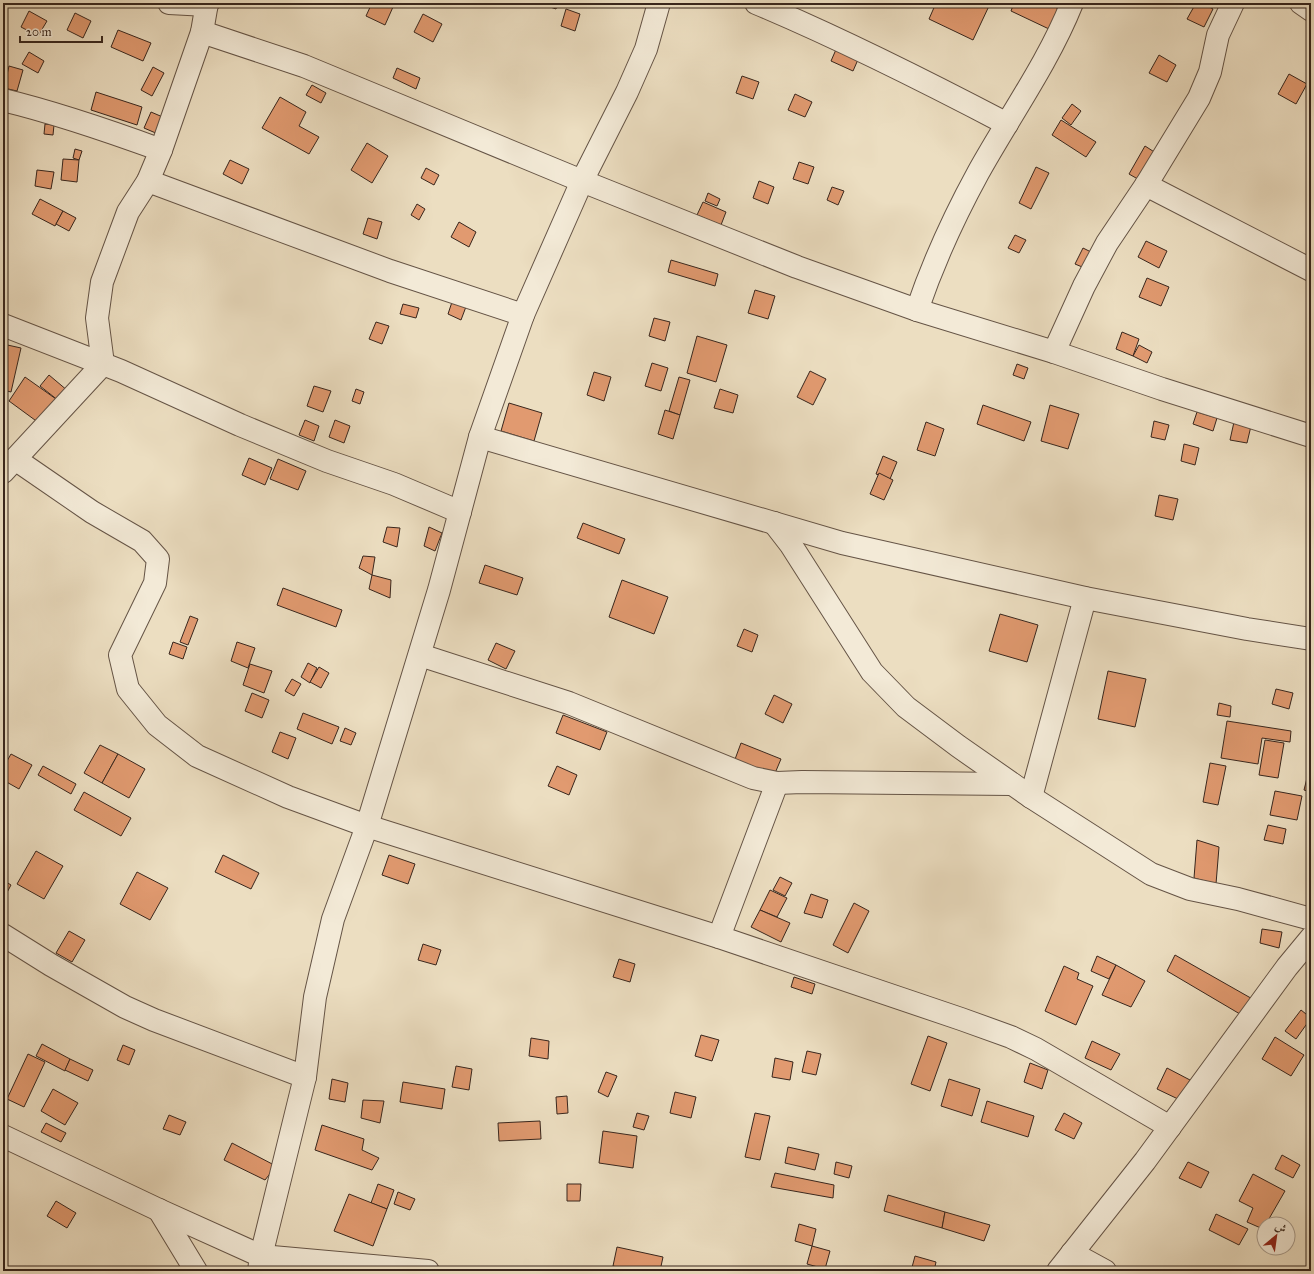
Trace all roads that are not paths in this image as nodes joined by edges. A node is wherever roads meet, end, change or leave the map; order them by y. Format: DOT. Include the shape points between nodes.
graph roads {
  1 [pos="169,3"];
  2 [pos="659,3"];
  3 [pos="756,3"];
  4 [pos="1072,3"];
  5 [pos="1233,3"];
  6 [pos="1301,3"];
  7 [pos="207,4"];
  8 [pos="1311,10"];
  9 [pos="202,32"];
  10 [pos="3,100"];
  11 [pos="1007,124"];
  12 [pos="161,150"];
  13 [pos="148,180"];
  14 [pos="582,181"];
  15 [pos="1146,185"];
  16 [pos="1311,270"];
  17 [pos="917,310"];
  18 [pos="523,314"];
  19 [pos="3,325"];
  20 [pos="1054,352"];
  21 [pos="103,364"];
  22 [pos="1311,436"];
  23 [pos="480,437"];
  24 [pos="9,466"];
  25 [pos="460,512"];
  26 [pos="774,523"];
  27 [pos="1085,598"];
  28 [pos="1311,639"];
  29 [pos="420,655"];
  30 [pos="777,783"];
  31 [pos="1012,784"];
  32 [pos="1031,797"];
  33 [pos="367,826"];
  34 [pos="1311,919"];
  35 [pos="3,935"];
  36 [pos="719,937"];
  37 [pos="1311,938"];
  38 [pos="305,1077"];
  39 [pos="1170,1127"];
  40 [pos="3,1136"];
  41 [pos="159,1210"];
  42 [pos="1072,1253"];
  43 [pos="260,1264"];
  44 [pos="196,1271"];
  45 [pos="428,1271"];
  46 [pos="1058,1271"];
  47 [pos="1105,1271"];
  1 -- 7 [label="street"];
  2 -- 14 [label="street" via="646,49"];
  3 -- 11 [label="street" via="838,38"];
  4 -- 11 [label="street" via="1055,40"];
  5 -- 15 [label="street" via="1218,34 1210,72 1199,98"];
  6 -- 8 [label="street"];
  7 -- 9 [label="street"];
  9 -- 12 [label="street"];
  9 -- 14 [label="street" via="304,66"];
  10 -- 12 [label="street" via="95,126"];
  11 -- 17 [label="street" via="953,221"];
  12 -- 13 [label="street"];
  13 -- 18 [label="street" via="390,271"];
  13 -- 21 [label="street" via="128,212 102,282 97,318"];
  14 -- 17 [label="street" via="797,267"];
  14 -- 18 [label="street"];
  15 -- 16 [label="street"];
  15 -- 20 [label="street" via="1107,243"];
  17 -- 20 [label="street"];
  18 -- 23 [label="street"];
  19 -- 21 [label="street"];
  20 -- 22 [label="street"];
  21 -- 24 [label="street"];
  21 -- 25 [label="street" via="240,425"];
  23 -- 25 [label="street"];
  23 -- 26 [label="street"];
  24 -- 33 [label="street" via="142,541 158,559 155,583 120,655 128,689 157,725 197,756 288,797"];
  25 -- 29 [label="street"];
  26 -- 27 [label="street" via="842,543"];
  26 -- 31 [label="street" via="791,545 872,672 906,707"];
  27 -- 28 [label="street" via="1247,630"];
  27 -- 32 [label="street"];
  29 -- 30 [label="street" via="569,703 754,778"];
  29 -- 33 [label="street"];
  30 -- 31 [label="street"];
  30 -- 36 [label="street"];
  31 -- 32 [label="street"];
  32 -- 34 [label="street" via="1151,874 1190,889"];
  33 -- 36 [label="street"];
  33 -- 38 [label="street" via="333,919 315,997"];
  35 -- 38 [label="street" via="125,1007"];
  36 -- 39 [label="street" via="1011,1037 1036,1048"];
  37 -- 39 [label="street"];
  38 -- 43 [label="street"];
  39 -- 42 [label="street"];
  40 -- 41 [label="street"];
  41 -- 43 [label="street"];
  41 -- 44 [label="street"];
  42 -- 46 [label="street"];
  42 -- 47 [label="street"];
  43 -- 45 [label="street"];
}
